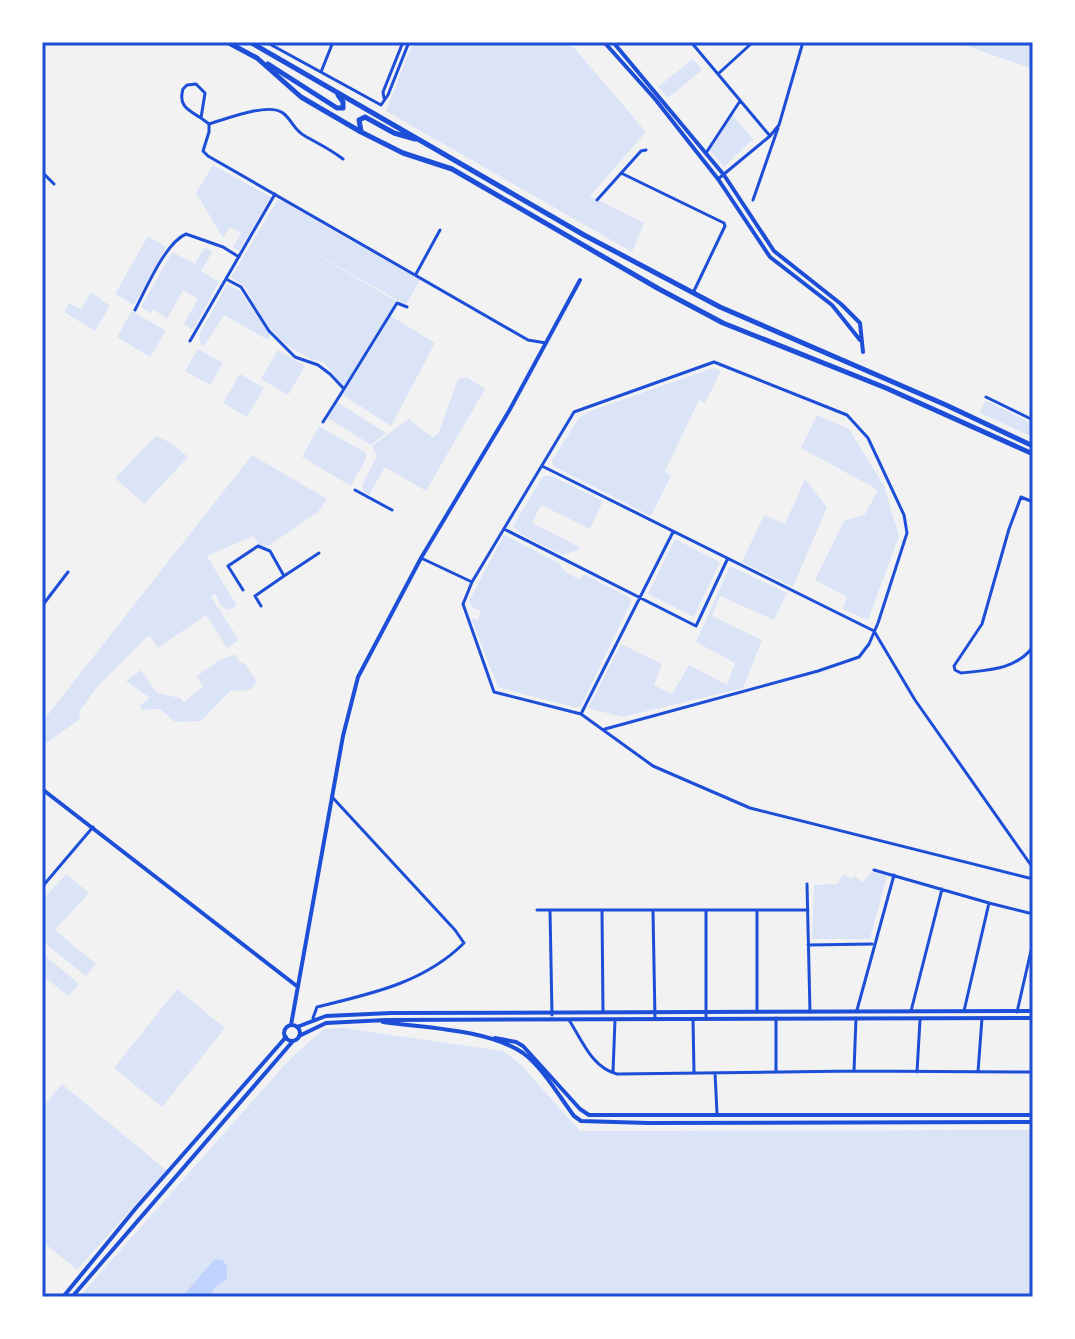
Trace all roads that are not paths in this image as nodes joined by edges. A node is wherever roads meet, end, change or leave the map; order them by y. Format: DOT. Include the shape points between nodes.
graph roads {
  1 [pos="227,42"];
  2 [pos="250,42"];
  3 [pos="266,42"];
  4 [pos="333,42"];
  5 [pos="403,42"];
  6 [pos="409,42"];
  7 [pos="604,42"];
  8 [pos="613,42"];
  9 [pos="691,42"];
  10 [pos="753,42"];
  11 [pos="803,42"];
  12 [pos="257,58"];
  13 [pos="321,73"];
  14 [pos="718,74"];
  15 [pos="338,94"];
  16 [pos="657,97"];
  17 [pos="384,98"];
  18 [pos="740,101"];
  19 [pos="381,105"];
  20 [pos="377,115"];
  21 [pos="201,118"];
  22 [pos="209,124"];
  23 [pos="779,125"];
  24 [pos="361,132"];
  25 [pos="770,136"];
  26 [pos="425,142"];
  27 [pos="646,150"];
  28 [pos="706,153"];
  29 [pos="343,159"];
  30 [pos="42,172"];
  31 [pos="621,173"];
  32 [pos="724,175"];
  33 [pos="718,179"];
  34 [pos="54,184"];
  35 [pos="275,194"];
  36 [pos="597,200"];
  37 [pos="753,200"];
  38 [pos="440,230"];
  39 [pos="239,257"];
  40 [pos="416,274"];
  41 [pos="226,279"];
  42 [pos="580,280"];
  43 [pos="693,294"];
  44 [pos="407,307"];
  45 [pos="135,310"];
  46 [pos="190,341"];
  47 [pos="862,342"];
  48 [pos="546,343"];
  49 [pos="863,352"];
  50 [pos="344,389"];
  51 [pos="986,397"];
  52 [pos="1033,420"];
  53 [pos="323,422"];
  54 [pos="1033,446"];
  55 [pos="1033,454"];
  56 [pos="542,466"];
  57 [pos="355,490"];
  58 [pos="1033,502"];
  59 [pos="392,510"];
  60 [pos="504,529"];
  61 [pos="673,532"];
  62 [pos="319,553"];
  63 [pos="421,558"];
  64 [pos="727,559"];
  65 [pos="68,572"];
  66 [pos="284,576"];
  67 [pos="472,582"];
  68 [pos="243,590"];
  69 [pos="640,598"];
  70 [pos="42,606"];
  71 [pos="261,606"];
  72 [pos="874,631"];
  73 [pos="1033,647"];
  74 [pos="581,714"];
  75 [pos="605,729"];
  76 [pos="42,789"];
  77 [pos="333,798"];
  78 [pos="93,827"];
  79 [pos="1033,868"];
  80 [pos="874,870"];
  81 [pos="894,875"];
  82 [pos="1033,879"];
  83 [pos="807,884"];
  84 [pos="42,887"];
  85 [pos="942,889"];
  86 [pos="989,903"];
  87 [pos="537,910"];
  88 [pos="550,910"];
  89 [pos="706,910"];
  90 [pos="757,910"];
  91 [pos="808,910"];
  92 [pos="602,911"];
  93 [pos="653,911"];
  94 [pos="1033,914"];
  95 [pos="1033,942"];
  96 [pos="873,944"];
  97 [pos="808,945"];
  98 [pos="298,987"];
  99 [pos="706,1011"];
  100 [pos="767,1011"];
  101 [pos="832,1011"];
  102 [pos="859,1011"];
  103 [pos="911,1011"];
  104 [pos="964,1011"];
  105 [pos="994,1011"];
  106 [pos="1033,1011"];
  107 [pos="552,1012"];
  108 [pos="605,1012"];
  109 [pos="757,1012"];
  110 [pos="810,1012"];
  111 [pos="1017,1012"];
  112 [pos="436,1013"];
  113 [pos="655,1013"];
  114 [pos="313,1018"];
  115 [pos="776,1018"];
  116 [pos="831,1018"];
  117 [pos="858,1018"];
  118 [pos="920,1018"];
  119 [pos="982,1018"];
  120 [pos="994,1018"];
  121 [pos="1033,1018"];
  122 [pos="436,1019"];
  123 [pos="552,1019"];
  124 [pos="569,1019"];
  125 [pos="608,1019"];
  126 [pos="655,1019"];
  127 [pos="693,1019"];
  128 [pos="706,1019"];
  129 [pos="766,1019"];
  130 [pos="371,1020"];
  131 [pos="615,1020"];
  132 [pos="294,1026"];
  133 [pos="299,1036"];
  134 [pos="286,1037"];
  135 [pos="489,1038"];
  136 [pos="293,1041"];
  137 [pos="854,1071"];
  138 [pos="776,1072"];
  139 [pos="917,1072"];
  140 [pos="978,1072"];
  141 [pos="1033,1072"];
  142 [pos="612,1073"];
  143 [pos="694,1073"];
  144 [pos="715,1073"];
  145 [pos="1033,1115"];
  146 [pos="717,1116"];
  147 [pos="1033,1122"];
  148 [pos="63,1297"];
  149 [pos="72,1297"];
  1 -- 12 [label="main road"];
  2 -- 15 [label="main road"];
  3 -- 13 [label="street"];
  4 -- 13 [label="street"];
  5 -- 17 [label="street"];
  6 -- 17 [label="street"];
  7 -- 16 [label="street"];
  8 -- 16 [label="street"];
  9 -- 14 [label="street"];
  10 -- 14 [label="street"];
  11 -- 23 [label="street"];
  12 -- 15 [label="main road" via="343,108"];
  12 -- 24 [label="main road" via="301,97"];
  13 -- 19 [label="street"];
  14 -- 18 [label="street"];
  15 -- 20 [label="main road"];
  16 -- 28 [label="street"];
  16 -- 33 [label="street"];
  17 -- 19 [label="street"];
  18 -- 25 [label="street"];
  18 -- 28 [label="street"];
  19 -- 20 [label="street"];
  20 -- 26 [label="main road"];
  21 -- 21 [label="street" via="205,93 196,84 187,85 181,102"];
  21 -- 22 [label="street"];
  22 -- 29 [label="street" via="280,110 292,127"];
  22 -- 35 [label="street" via="203,151"];
  23 -- 25 [label="street"];
  23 -- 37 [label="street"];
  24 -- 26 [label="main road" via="359,120 365,117"];
  24 -- 55 [label="main road" via="452,169 723,323"];
  25 -- 32 [label="street"];
  26 -- 43 [label="main road"];
  27 -- 31 [label="street"];
  28 -- 32 [label="street"];
  30 -- 34 [label="street"];
  31 -- 36 [label="street"];
  31 -- 43 [label="street" via="724,223"];
  32 -- 33 [label="street"];
  32 -- 47 [label="street" via="774,251 860,323"];
  33 -- 47 [label="street" via="770,257 832,305"];
  35 -- 39 [label="street"];
  35 -- 40 [label="street"];
  38 -- 40 [label="street"];
  39 -- 41 [label="street"];
  39 -- 45 [label="street" via="186,234 180,237"];
  40 -- 48 [label="street" via="528,340"];
  41 -- 46 [label="street"];
  41 -- 50 [label="street" via="241,287 269,331 295,357 318,365"];
  42 -- 48 [label="street"];
  43 -- 54 [label="main road"];
  44 -- 50 [label="street" via="397,303"];
  47 -- 49 [label="street"];
  48 -- 63 [label="street"];
  50 -- 53 [label="street"];
  51 -- 52 [label="street"];
  56 -- 60 [label="street"];
  56 -- 61 [label="street"];
  56 -- 72 [label="street" via="574,412 714,362 847,415 868,438 904,515 907,533"];
  57 -- 59 [label="street"];
  58 -- 73 [label="street" via="1021,497 989,607 955,670 1010,666"];
  60 -- 67 [label="street"];
  60 -- 69 [label="street"];
  61 -- 64 [label="street"];
  61 -- 69 [label="street"];
  62 -- 66 [label="street"];
  63 -- 67 [label="street"];
  63 -- 77 [label="street" via="358,677"];
  64 -- 69 [label="street" via="696,626"];
  64 -- 72 [label="street"];
  65 -- 70 [label="street"];
  66 -- 68 [label="street" via="270,551 258,546 228,566"];
  66 -- 71 [label="street" via="255,596"];
  67 -- 74 [label="street" via="463,604 494,692"];
  69 -- 74 [label="street"];
  72 -- 75 [label="street" via="859,657"];
  72 -- 79 [label="street" via="915,700"];
  74 -- 75 [label="street"];
  75 -- 82 [label="street" via="653,766 750,808"];
  76 -- 78 [label="street"];
  77 -- 98 [label="street"];
  77 -- 114 [label="street" via="464,943 420,975 381,992 317,1007"];
  78 -- 84 [label="street"];
  78 -- 98 [label="street"];
  80 -- 81 [label="street"];
  81 -- 85 [label="street"];
  81 -- 96 [label="street"];
  83 -- 91 [label="street"];
  85 -- 86 [label="street"];
  85 -- 103 [label="street"];
  86 -- 94 [label="street"];
  86 -- 104 [label="street"];
  87 -- 88 [label="street"];
  88 -- 92 [label="street"];
  88 -- 107 [label="street"];
  89 -- 90 [label="street"];
  89 -- 93 [label="street"];
  89 -- 99 [label="street"];
  90 -- 91 [label="street"];
  90 -- 109 [label="street"];
  91 -- 97 [label="street"];
  92 -- 93 [label="street"];
  92 -- 108 [label="street"];
  93 -- 113 [label="street"];
  95 -- 111 [label="street"];
  96 -- 97 [label="street"];
  96 -- 102 [label="street"];
  97 -- 110 [label="street"];
  98 -- 132 [label="street"];
  99 -- 109 [label="street"];
  99 -- 113 [label="street"];
  99 -- 128 [label="street"];
  100 -- 109 [label="street"];
  100 -- 110 [label="street"];
  100 -- 129 [label="street"];
  101 -- 102 [label="street"];
  101 -- 110 [label="street"];
  101 -- 116 [label="street"];
  102 -- 103 [label="street"];
  102 -- 117 [label="street"];
  103 -- 104 [label="street"];
  104 -- 105 [label="street"];
  105 -- 111 [label="street"];
  105 -- 120 [label="street"];
  106 -- 111 [label="street"];
  107 -- 108 [label="street"];
  107 -- 112 [label="street"];
  107 -- 123 [label="street"];
  108 -- 113 [label="street"];
  108 -- 125 [label="street"];
  112 -- 114 [label="street"];
  112 -- 122 [label="street"];
  113 -- 126 [label="street"];
  114 -- 132 [label="street"];
  115 -- 116 [label="street"];
  115 -- 129 [label="street"];
  115 -- 138 [label="street"];
  116 -- 117 [label="street"];
  117 -- 118 [label="street"];
  117 -- 137 [label="street"];
  118 -- 119 [label="street"];
  118 -- 139 [label="street"];
  119 -- 120 [label="street"];
  119 -- 140 [label="street"];
  120 -- 121 [label="street"];
  122 -- 123 [label="street"];
  122 -- 130 [label="street"];
  123 -- 124 [label="street"];
  124 -- 125 [label="street"];
  124 -- 142 [label="street" via="594,1060"];
  125 -- 131 [label="street"];
  126 -- 127 [label="street"];
  126 -- 131 [label="street"];
  127 -- 128 [label="street"];
  127 -- 143 [label="street"];
  128 -- 129 [label="street"];
  130 -- 133 [label="street" via="326,1023"];
  130 -- 135 [label="street"];
  131 -- 142 [label="street"];
  132 -- 133 [label="street"];
  132 -- 134 [label="street" via="285,1030"];
  133 -- 136 [label="street"];
  134 -- 136 [label="street"];
  134 -- 148 [label="street"];
  135 -- 146 [label="street" via="523,1046 587,1114"];
  135 -- 147 [label="street" via="531,1061 581,1121"];
  136 -- 149 [label="street"];
  137 -- 138 [label="street"];
  137 -- 139 [label="street"];
  138 -- 144 [label="street"];
  139 -- 140 [label="street"];
  140 -- 141 [label="street"];
  142 -- 143 [label="street"];
  143 -- 144 [label="street"];
  144 -- 146 [label="street"];
  145 -- 146 [label="street"];
}
